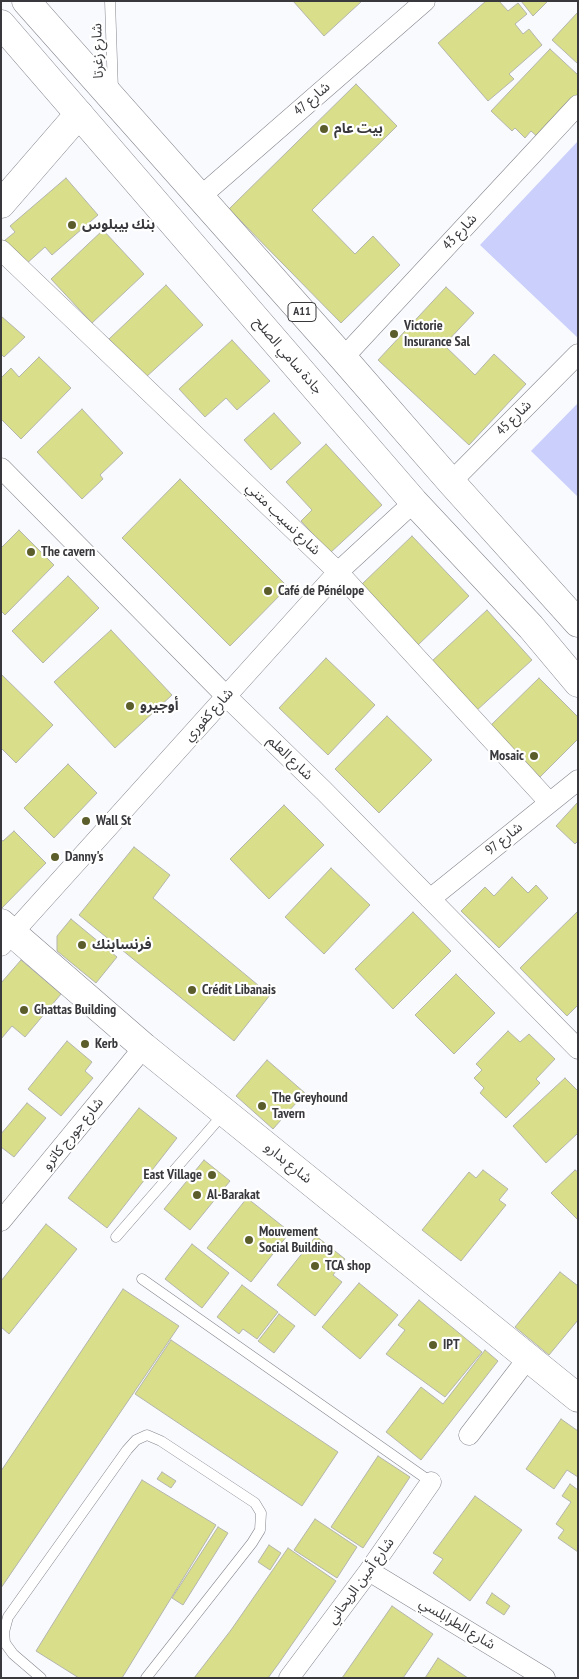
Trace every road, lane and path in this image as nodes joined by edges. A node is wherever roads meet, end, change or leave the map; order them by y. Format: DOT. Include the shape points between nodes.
graph roads {
  1 [pos="26,1"];
  2 [pos="110,1"];
  3 [pos="425,1"];
  4 [pos="1,24"];
  5 [pos="113,100"];
  6 [pos="578,105"];
  7 [pos="80,114"];
  8 [pos="200,197"];
  9 [pos="1,204"];
  10 [pos="1,250"];
  11 [pos="578,354"];
  12 [pos="343,358"];
  13 [pos="1,468"];
  14 [pos="451,482"];
  15 [pos="414,502"];
  16 [pos="338,572"];
  17 [pos="578,624"];
  18 [pos="578,683"];
  19 [pos="226,696"];
  20 [pos="578,780"];
  21 [pos="549,802"];
  22 [pos="430,898"];
  23 [pos="5,935"];
  24 [pos="144,1046"];
  25 [pos="578,1049"];
  26 [pos="225,1112"];
  27 [pos="1,1221"];
  28 [pos="116,1237"];
  29 [pos="142,1279"];
  30 [pos="528,1358"];
  31 [pos="578,1398"];
  32 [pos="469,1435"];
  33 [pos="431,1482"];
  34 [pos="369,1571"];
  35 [pos="3,1633"];
  36 [pos="41,1678"];
  37 [pos="146,1678"];
  38 [pos="289,1678"];
  39 [pos="545,1678"];
  1 -- 5 [label="main road, A11"];
  2 -- 5 [label="lane, شارع زغرتا"];
  3 -- 8 [label="street, شارع 47"];
  4 -- 7 [label="main road, جادة سامي الصلح"];
  5 -- 8 [label="main road, A11"];
  6 -- 12 [label="street, شارع 43"];
  7 -- 9 [label="main road"];
  7 -- 15 [label="main road, جادة سامي الصلح"];
  8 -- 12 [label="main road, A11"];
  10 -- 16 [label="street, شارع نسيب متني"];
  11 -- 14 [label="street, شارع 45"];
  12 -- 14 [label="main road, A11"];
  13 -- 19 [label="street, شارع العلم"];
  14 -- 17 [label="main road, A11"];
  15 -- 16 [label="street, شارع كفوري"];
  15 -- 18 [label="main road, جادة سامي الصلح" via="531,627"];
  16 -- 19 [label="street, شارع كفوري"];
  16 -- 21 [label="street, شارع نسيب متني"];
  19 -- 22 [label="street, شارع العلم"];
  19 -- 23 [label="street, شارع كفوري"];
  20 -- 21 [label="street, شارع 97"];
  21 -- 22 [label="street, شارع 97"];
  22 -- 25 [label="street, شارع العلم"];
  23 -- 24 [label="main road, شارع بدارو"];
  24 -- 26 [label="main road, شارع بدارو"];
  24 -- 27 [label="street, شارع جورج كاترو"];
  26 -- 28 [label="lane"];
  26 -- 30 [label="main road, شارع بدارو"];
  29 -- 33 [label="lane"];
  30 -- 31 [label="main road, شارع بدارو"];
  30 -- 32 [label="street"];
  33 -- 34 [label="street, شارع أمين الريحاني"];
  34 -- 38 [label="street, شارع أمين الريحاني"];
  34 -- 39 [label="street, شارع الطرابلسي"];
  35 -- 36 [label="lane" via="13,1654"];
  35 -- 37 [label="lane" via="8,1617 127,1450 136,1440 147,1435 255,1503 262,1513 260,1530 252,1544"];
}
